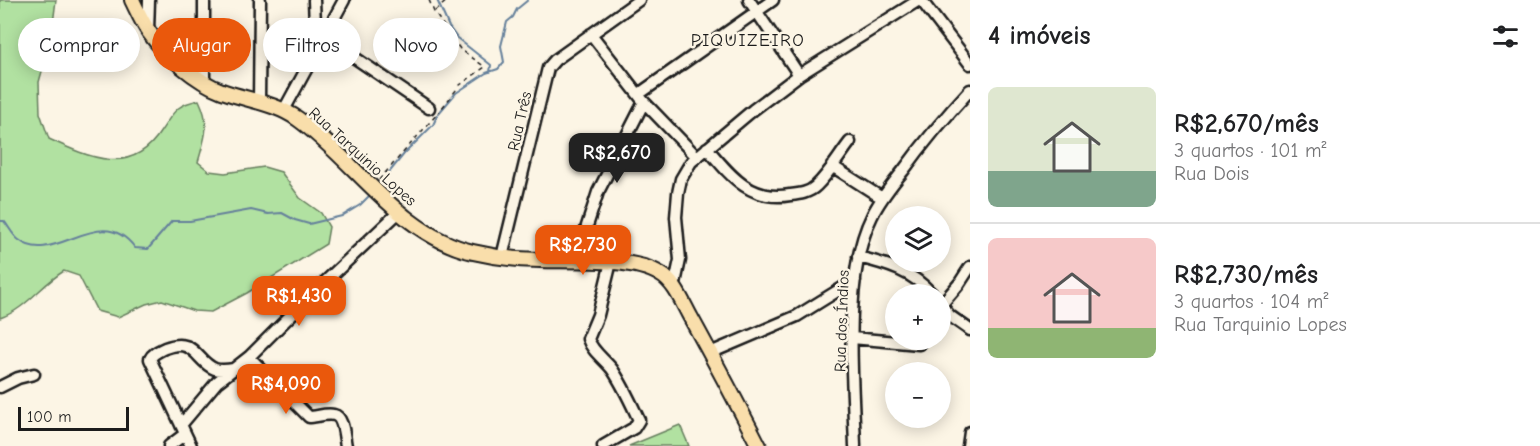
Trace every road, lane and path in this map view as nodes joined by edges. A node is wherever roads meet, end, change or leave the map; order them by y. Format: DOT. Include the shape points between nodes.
graph roads {
  1 [pos="132,0"];
  2 [pos="149,0"];
  3 [pos="204,0"];
  4 [pos="260,0"];
  5 [pos="314,0"];
  6 [pos="344,0"];
  7 [pos="429,0"];
  8 [pos="447,0"];
  9 [pos="639,0"];
  10 [pos="749,0"];
  11 [pos="773,0"];
  12 [pos="920,0"];
  13 [pos="435,11"];
  14 [pos="757,12"];
  15 [pos="315,18"];
  16 [pos="334,18"];
  17 [pos="148,31"];
  18 [pos="591,34"];
  19 [pos="361,62"];
  20 [pos="970,64"];
  21 [pos="305,72"];
  22 [pos="799,75"];
  23 [pos="204,82"];
  24 [pos="970,90"];
  25 [pos="641,98"];
  26 [pos="259,102"];
  27 [pos="429,108"];
  28 [pos="284,110"];
  29 [pos="850,142"];
  30 [pos="706,148"];
  31 [pos="697,157"];
  32 [pos="832,166"];
  33 [pos="374,190"];
  34 [pos="882,198"];
  35 [pos="399,212"];
  36 [pos="502,257"];
  37 [pos="858,257"];
  38 [pos="576,260"];
  39 [pos="611,262"];
  40 [pos="970,267"];
  41 [pos="855,280"];
  42 [pos="922,284"];
  43 [pos="674,288"];
  44 [pos="951,293"];
  45 [pos="951,317"];
  46 [pos="970,330"];
  47 [pos="855,338"];
  48 [pos="885,341"];
  49 [pos="710,353"];
  50 [pos="249,357"];
  51 [pos="234,369"];
  52 [pos="34,374"];
  53 [pos="0,387"];
  54 [pos="183,429"];
  55 [pos="970,432"];
  56 [pos="169,446"];
  57 [pos="191,446"];
  58 [pos="346,446"];
  59 [pos="603,446"];
  60 [pos="759,446"];
  61 [pos="855,446"];
  62 [pos="968,446"];
  1 -- 17 [label="main road, Rua Tarquinio Lopes"];
  2 -- 17 [label="street"];
  3 -- 23 [label="street"];
  4 -- 26 [label="street"];
  5 -- 15 [label="street"];
  6 -- 16 [label="street"];
  7 -- 13 [label="path"];
  8 -- 13 [label="path"];
  9 -- 18 [label="street, Rua Três"];
  10 -- 14 [label="street"];
  11 -- 14 [label="street"];
  12 -- 20 [label="street"];
  12 -- 22 [label="street"];
  13 -- 33 [label="path" via="460,49 485,67 460,85"];
  14 -- 22 [label="street"];
  14 -- 25 [label="street"];
  17 -- 23 [label="main road, Rua Tarquinio Lopes"];
  18 -- 25 [label="street"];
  18 -- 36 [label="street, Rua Três" via="551,63 545,74"];
  19 -- 27 [label="street"];
  21 -- 28 [label="street"];
  22 -- 30 [label="street"];
  23 -- 26 [label="main road, Rua Tarquinio Lopes"];
  24 -- 34 [label="street, Rua dos Índios" via="937,125"];
  25 -- 31 [label="street"];
  25 -- 38 [label="street" via="598,192"];
  26 -- 28 [label="main road, Rua Tarquinio Lopes"];
  28 -- 33 [label="main road, Rua Tarquinio Lopes" via="326,142"];
  29 -- 32 [label="street"];
  30 -- 31 [label="street"];
  30 -- 32 [label="street" via="739,182 764,196 804,193"];
  31 -- 43 [label="street" via="686,169 678,193 680,260"];
  32 -- 34 [label="street"];
  33 -- 35 [label="main road, Rua Tarquinio Lopes"];
  34 -- 37 [label="street, Rua dos Índios"];
  35 -- 36 [label="main road, Rua Tarquinio Lopes" via="456,247"];
  35 -- 50 [label="street"];
  36 -- 38 [label="main road, Rua Tarquinio Lopes"];
  37 -- 41 [label="street, Rua dos Índios"];
  37 -- 42 [label="street" via="882,263"];
  38 -- 39 [label="main road, Rua Tarquinio Lopes"];
  39 -- 43 [label="main road, Rua Tarquinio Lopes" via="653,270"];
  39 -- 59 [label="street" via="588,339 616,376 639,420 634,428"];
  40 -- 44 [label="street"];
  41 -- 47 [label="street, Rua dos Índios"];
  41 -- 49 [label="street" via="797,316"];
  43 -- 49 [label="main road, Rua Tarquinio Lopes"];
  45 -- 46 [label="street"];
  47 -- 48 [label="street"];
  47 -- 61 [label="street, Rua dos Índios"];
  49 -- 60 [label="main road, Rua Tarquinio Lopes"];
  50 -- 51 [label="street"];
  50 -- 58 [label="street" via="309,417 338,417"];
  51 -- 54 [label="street" via="207,392"];
  51 -- 54 [label="street" via="212,368 188,347 173,346 152,355 151,364"];
  52 -- 53 [label="street"];
  54 -- 56 [label="street"];
  54 -- 57 [label="street"];
  55 -- 62 [label="street"];
}
